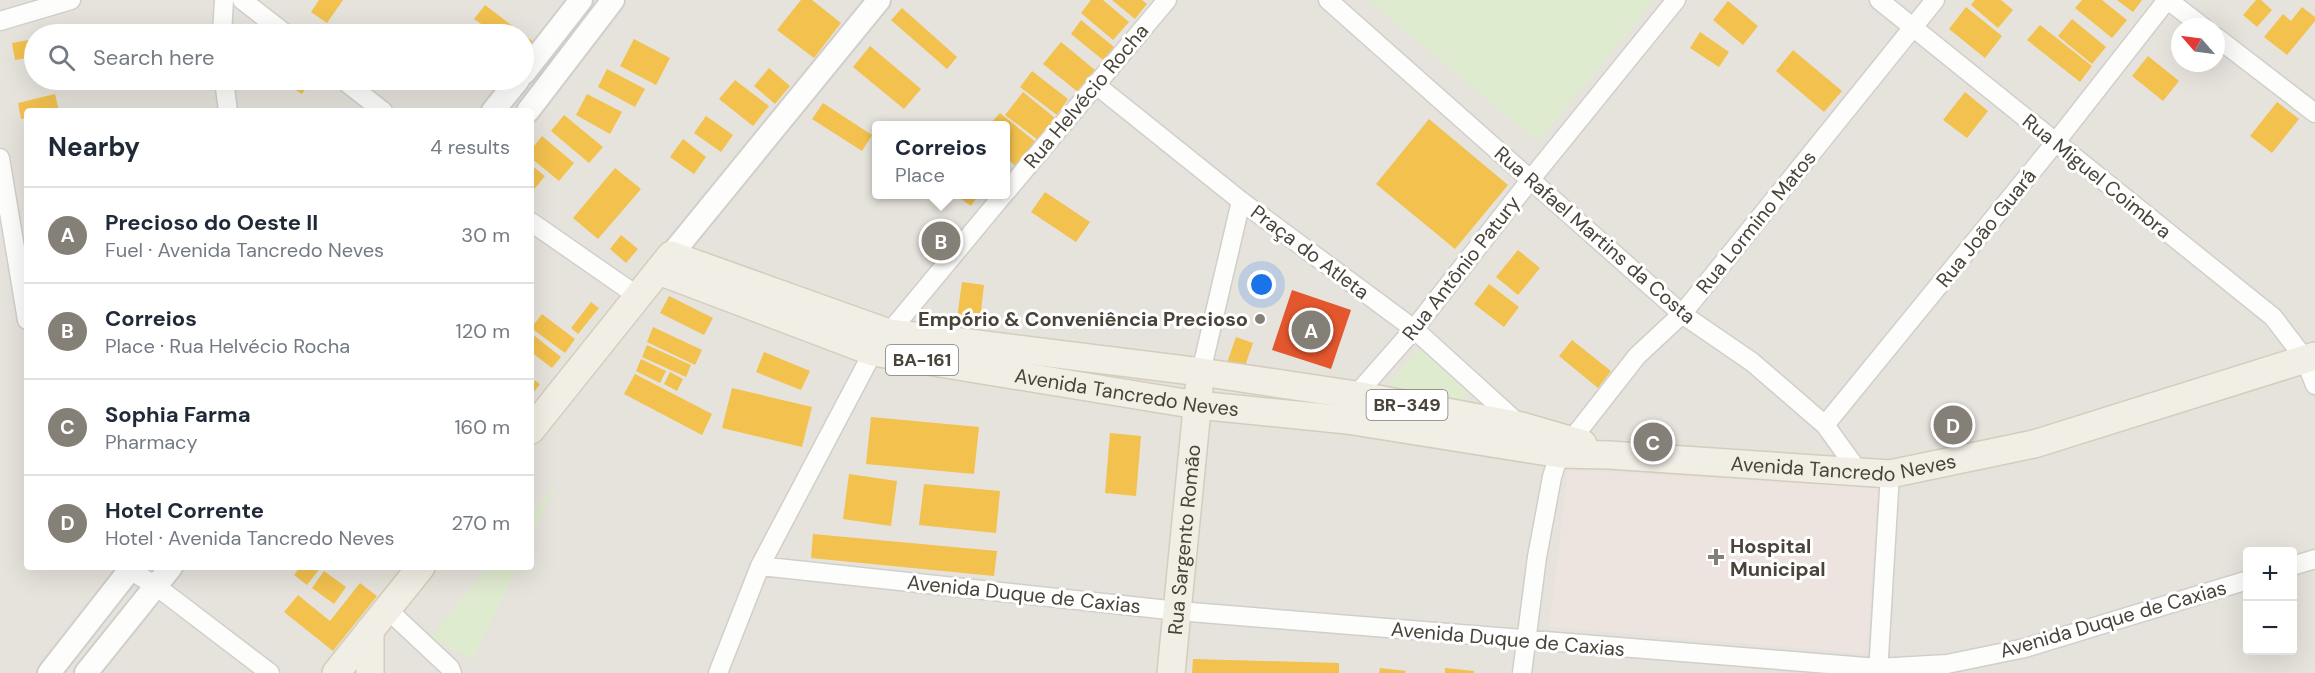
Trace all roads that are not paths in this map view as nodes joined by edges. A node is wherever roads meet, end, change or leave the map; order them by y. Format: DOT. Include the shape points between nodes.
graph roads {
  1 [pos="71,0"];
  2 [pos="224,0"];
  3 [pos="243,0"];
  4 [pos="581,0"];
  5 [pos="613,0"];
  6 [pos="879,0"];
  7 [pos="1167,0"];
  8 [pos="1328,0"];
  9 [pos="1676,0"];
  10 [pos="1879,0"];
  11 [pos="1935,0"];
  12 [pos="2168,0"];
  13 [pos="10,13"];
  14 [pos="2191,18"];
  15 [pos="223,24"];
  16 [pos="273,24"];
  17 [pos="1913,26"];
  18 [pos="2225,44"];
  19 [pos="534,60"];
  20 [pos="1095,84"];
  21 [pos="225,90"];
  22 [pos="357,90"];
  23 [pos="510,90"];
  24 [pos="228,108"];
  25 [pos="380,108"];
  26 [pos="495,108"];
  27 [pos="530,108"];
  28 [pos="2315,113"];
  29 [pos="2055,143"];
  30 [pos="0,158"];
  31 [pos="1531,179"];
  32 [pos="1010,188"];
  33 [pos="1001,199"];
  34 [pos="1241,201"];
  35 [pos="534,224"];
  36 [pos="665,263"];
  37 [pos="639,297"];
  38 [pos="24,302"];
  39 [pos="1682,314"];
  40 [pos="1414,329"];
  41 [pos="881,343"];
  42 [pos="2310,358"];
  43 [pos="1201,372"];
  44 [pos="2315,385"];
  45 [pos="1356,395"];
  46 [pos="1197,405"];
  47 [pos="1347,420"];
  48 [pos="1825,425"];
  49 [pos="534,426"];
  50 [pos="1521,426"];
  51 [pos="1566,447"];
  52 [pos="1859,472"];
  53 [pos="1890,474"];
  54 [pos="2315,559"];
  55 [pos="2297,564"];
  56 [pos="760,566"];
  57 [pos="127,570"];
  58 [pos="132,570"];
  59 [pos="169,570"];
  60 [pos="419,570"];
  61 [pos="2243,581"];
  62 [pos="156,586"];
  63 [pos="387,609"];
  64 [pos="1178,611"];
  65 [pos="370,630"];
  66 [pos="1526,641"];
  67 [pos="1878,671"];
  68 [pos="49,673"];
  69 [pos="86,673"];
  70 [pos="270,673"];
  71 [pos="336,673"];
  72 [pos="370,673"];
  73 [pos="452,673"];
  74 [pos="718,673"];
  75 [pos="1171,673"];
  76 [pos="1522,673"];
  1 -- 13 [label="street"];
  2 -- 15 [label="street"];
  3 -- 16 [label="street"];
  4 -- 19 [label="street"];
  5 -- 27 [label="street"];
  6 -- 36 [label="street"];
  7 -- 20 [label="street, Rua Helvécio Rocha"];
  8 -- 31 [label="street, Rua Rafael Martins da Costa"];
  9 -- 31 [label="street, Rua Antônio Patury"];
  10 -- 17 [label="street, Rua Miguel Coimbra"];
  11 -- 17 [label="street, Rua Lormino Matos"];
  12 -- 14 [label="street"];
  12 -- 29 [label="street, Rua João Guará"];
  17 -- 29 [label="street, Rua Miguel Coimbra"];
  17 -- 39 [label="street, Rua Lormino Matos"];
  18 -- 28 [label="street"];
  20 -- 32 [label="street, Rua Helvécio Rocha"];
  20 -- 34 [label="street, Praça do Atleta"];
  21 -- 24 [label="street"];
  22 -- 25 [label="street"];
  23 -- 26 [label="street"];
  29 -- 42 [label="street, Rua Miguel Coimbra" via="2273,317"];
  29 -- 48 [label="street, Rua João Guará"];
  30 -- 38 [label="street"];
  31 -- 39 [label="street, Rua Rafael Martins da Costa"];
  31 -- 40 [label="street, Rua Antônio Patury"];
  33 -- 41 [label="street, Rua Helvécio Rocha"];
  34 -- 40 [label="street, Praça do Atleta"];
  34 -- 43 [label="street"];
  35 -- 37 [label="street"];
  36 -- 37 [label="main road"];
  36 -- 41 [label="main road, Avenida Tancredo Neves / BA-161"];
  37 -- 49 [label="main road"];
  39 -- 48 [label="street, Rua Rafael Martins da Costa" via="1752,362"];
  39 -- 51 [label="street, Rua Lormino Matos" via="1637,356"];
  40 -- 45 [label="street, Rua Antônio Patury"];
  40 -- 50 [label="street, Praça do Atleta"];
  41 -- 43 [label="main road, Avenida Tancredo Neves / BA-161"];
  41 -- 46 [label="main road, Avenida Tancredo Neves / BA-161"];
  41 -- 56 [label="street, Rua Helvécio Rocha"];
  42 -- 44 [label="street"];
  42 -- 53 [label="main road, Avenida Tancredo Neves / BR-349" via="2034,444"];
  43 -- 45 [label="main road, Avenida Tancredo Neves / BR-349"];
  43 -- 46 [label="main road, Rua Sargento Romão"];
  45 -- 47 [label="street"];
  45 -- 50 [label="main road, Avenida Tancredo Neves / BR-349"];
  46 -- 47 [label="main road, Avenida Tancredo Neves / BR-349"];
  46 -- 64 [label="main road, Rua Sargento Romão"];
  47 -- 51 [label="main road, Avenida Tancredo Neves / BR-349"];
  48 -- 52 [label="street, Rua Rafael Martins da Costa"];
  50 -- 51 [label="main road, Avenida Tancredo Neves / BR-349"];
  51 -- 52 [label="main road, Avenida Tancredo Neves / BR-349" via="1609,455"];
  51 -- 66 [label="street, Rua Lormino Matos" via="1552,477"];
  52 -- 53 [label="main road, Avenida Tancredo Neves / BR-349"];
  53 -- 67 [label="street"];
  54 -- 55 [label="street"];
  56 -- 64 [label="street, Avenida Duque de Caxias"];
  56 -- 74 [label="street, Rua Helvécio Rocha"];
  57 -- 68 [label="street"];
  58 -- 62 [label="street"];
  59 -- 62 [label="street"];
  60 -- 63 [label="main road"];
  61 -- 67 [label="street, Avenida Duque de Caxias" via="2025,648 1947,664"];
  62 -- 69 [label="street"];
  62 -- 70 [label="street"];
  63 -- 65 [label="main road"];
  63 -- 73 [label="street"];
  64 -- 66 [label="street, Avenida Duque de Caxias"];
  64 -- 75 [label="main road, Rua Sargento Romão"];
  65 -- 71 [label="main road"];
  65 -- 72 [label="main road"];
  66 -- 67 [label="street, Avenida Duque de Caxias"];
  66 -- 76 [label="street, Rua Lormino Matos"];
}
